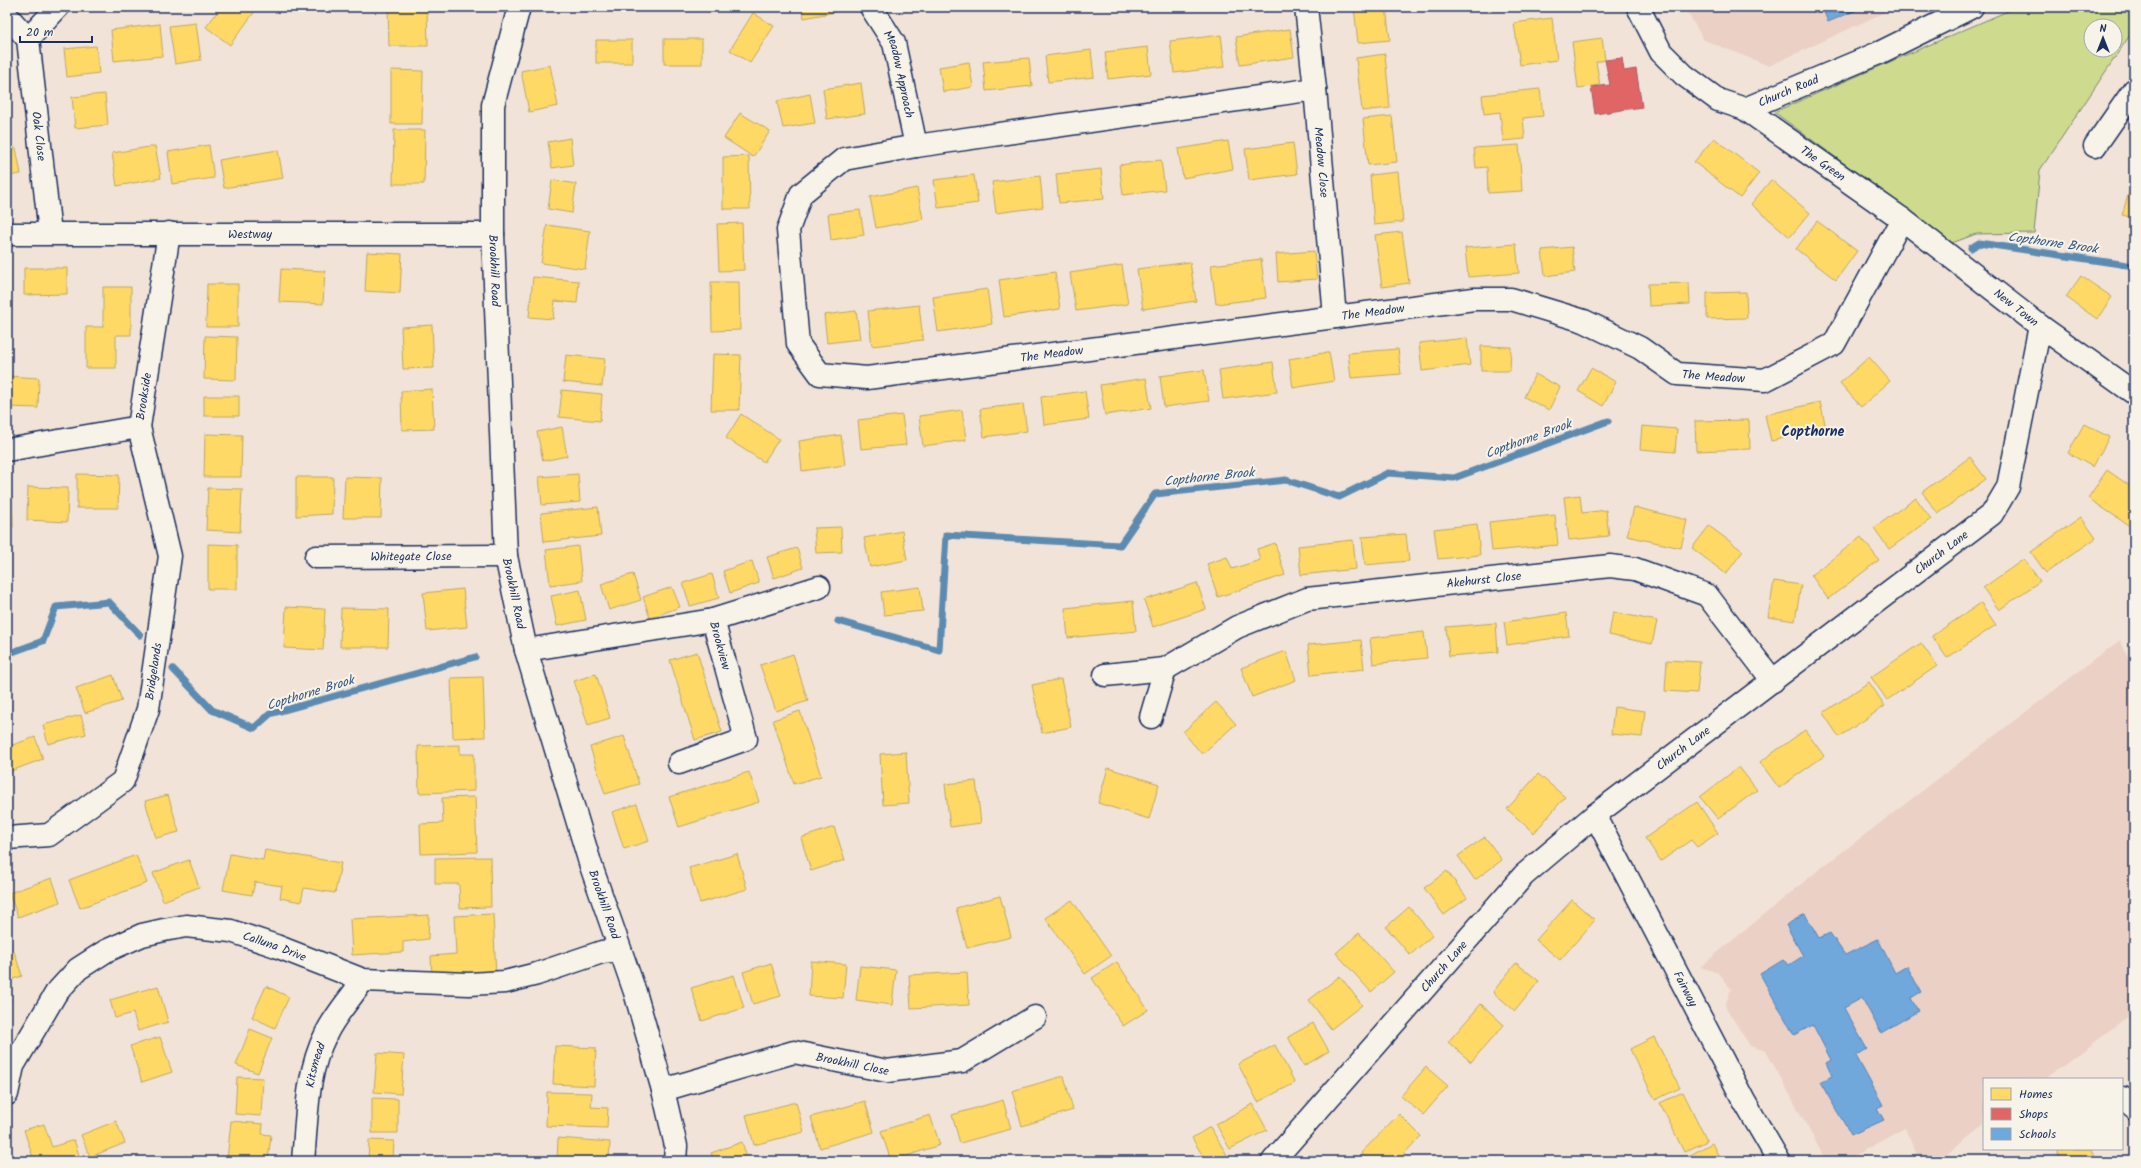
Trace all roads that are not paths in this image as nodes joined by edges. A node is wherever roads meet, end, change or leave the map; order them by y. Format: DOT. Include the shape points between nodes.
graph roads {
  1 [pos="58,7"];
  2 [pos="519,7"];
  3 [pos="871,7"];
  4 [pos="1306,7"];
  5 [pos="1638,7"];
  6 [pos="1972,7"];
  7 [pos="7,16"];
  8 [pos="28,39"];
  9 [pos="1316,89"];
  10 [pos="2134,90"];
  11 [pos="1745,109"];
  12 [pos="916,146"];
  13 [pos="2095,146"];
  14 [pos="1902,219"];
  15 [pos="50,233"];
  16 [pos="169,233"];
  17 [pos="7,234"];
  18 [pos="493,234"];
  19 [pos="1334,317"];
  20 [pos="2040,326"];
  21 [pos="2134,393"];
  22 [pos="139,427"];
  23 [pos="7,450"];
  24 [pos="506,556"];
  25 [pos="316,557"];
  26 [pos="819,586"];
  27 [pos="713,620"];
  28 [pos="526,650"];
  29 [pos="1165,670"];
  30 [pos="1105,675"];
  31 [pos="1773,681"];
  32 [pos="1151,717"];
  33 [pos="679,763"];
  34 [pos="1595,815"];
  35 [pos="7,838"];
  36 [pos="619,950"];
  37 [pos="363,980"];
  38 [pos="1035,1018"];
  39 [pos="663,1090"];
  40 [pos="7,1094"];
  41 [pos="2123,1099"];
  42 [pos="2134,1108"];
  43 [pos="303,1161"];
  44 [pos="675,1161"];
  45 [pos="1273,1161"];
  46 [pos="1779,1161"];
  1 -- 8 [label="street"];
  2 -- 18 [label="street, Brookhill Road" via="493,105"];
  3 -- 12 [label="street, Meadow Approach" via="894,43"];
  4 -- 9 [label="street, Meadow Close"];
  5 -- 11 [label="street, Church Road" via="1661,52 1684,75 1718,100"];
  6 -- 11 [label="street, Church Road" via="1881,52"];
  7 -- 8 [label="street"];
  8 -- 15 [label="street, Oak Close"];
  9 -- 12 [label="street, The Meadow"];
  9 -- 19 [label="street, Meadow Close"];
  10 -- 13 [label="street"];
  11 -- 14 [label="street, The Green"];
  12 -- 19 [label="street, The Meadow" via="844,159 801,194 788,230 796,334 798,344 820,374 867,378"];
  14 -- 19 [label="street, The Meadow" via="1834,344 1765,380 1677,374 1640,348 1584,321 1511,299 1474,299"];
  14 -- 20 [label="street, New Town"];
  15 -- 16 [label="street, Westway"];
  15 -- 17 [label="street, Westway"];
  16 -- 18 [label="street, Westway"];
  16 -- 22 [label="street, Brookside"];
  18 -- 24 [label="street, Brookhill Road"];
  20 -- 21 [label="street, New Town"];
  20 -- 31 [label="street, Church Lane" via="2008,487 1992,514"];
  22 -- 23 [label="street, Brookside"];
  22 -- 35 [label="street, Bridgelands" via="170,556 148,708 123,782 49,835"];
  24 -- 25 [label="street, Whitegate Close"];
  24 -- 28 [label="street, Brookhill Road"];
  26 -- 27 [label="street"];
  27 -- 28 [label="street, Brookview"];
  27 -- 33 [label="street, Brookview" via="746,739"];
  28 -- 36 [label="street, Brookhill Road"];
  29 -- 30 [label="street, Akehurst Close"];
  29 -- 31 [label="street, Akehurst Close" via="1237,627 1307,599 1610,566 1635,569 1708,594"];
  29 -- 32 [label="street"];
  31 -- 34 [label="street, Church Lane"];
  34 -- 45 [label="street, Church Lane" via="1524,875"];
  34 -- 46 [label="street, Fairway" via="1744,1101"];
  36 -- 37 [label="street, Calluna Drive" via="602,952 505,982 468,984"];
  36 -- 39 [label="street, Brookhill Road" via="635,992"];
  37 -- 40 [label="street, Calluna Drive" via="231,931 186,926 142,935 106,950 84,965 56,993 12,1066"];
  37 -- 43 [label="street, Kitsmead" via="326,1033 318,1053 309,1087"];
  38 -- 39 [label="street, Brookhill Close" via="962,1060 887,1071 794,1052"];
  39 -- 44 [label="street, Brookhill Road" via="676,1146"];
  41 -- 42 [label="street"];
}
